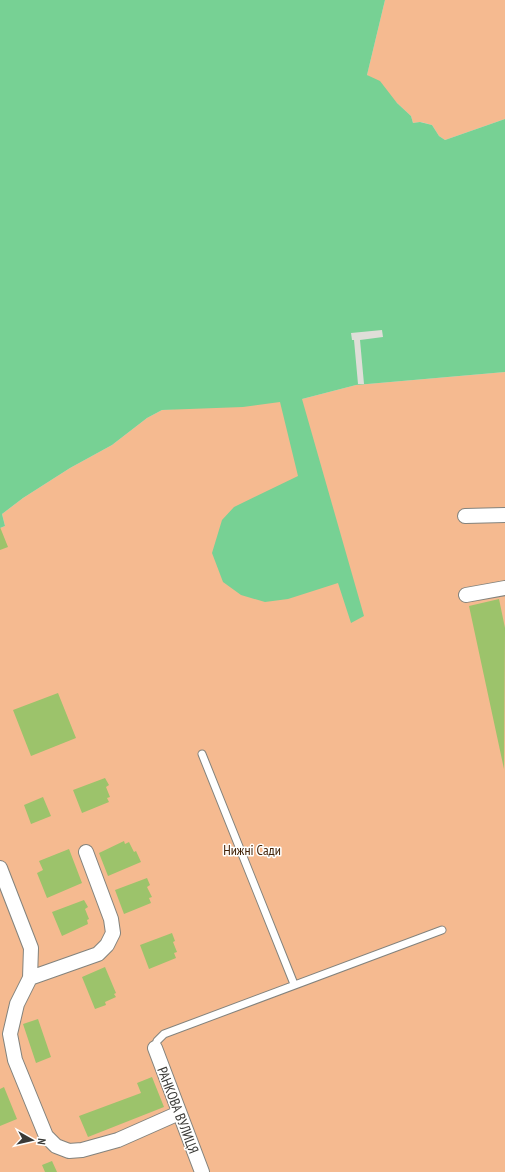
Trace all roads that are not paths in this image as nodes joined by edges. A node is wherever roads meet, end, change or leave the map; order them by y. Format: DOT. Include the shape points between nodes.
graph roads {
  1 [pos="505,514"];
  2 [pos="465,516"];
  3 [pos="505,588"];
  4 [pos="466,595"];
  5 [pos="202,754"];
  6 [pos="86,852"];
  7 [pos="0,868"];
  8 [pos="442,930"];
  9 [pos="30,978"];
  10 [pos="294,984"];
  11 [pos="155,1048"];
  12 [pos="179,1112"];
  13 [pos="202,1172"];
  1 -- 2 [label="street"];
  3 -- 4 [label="street"];
  5 -- 10 [label="lane"];
  6 -- 9 [label="street" via="111,919 113,933 107,945 98,954"];
  7 -- 9 [label="street" via="31,948"];
  8 -- 10 [label="lane"];
  9 -- 12 [label="street" via="17,1004 10,1034 15,1060 46,1136 56,1146 69,1151 82,1150 118,1140"];
  10 -- 11 [label="lane" via="164,1034 157,1041"];
  11 -- 12 [label="street, РАНКОВА ВУЛИЦЯ"];
  12 -- 13 [label="street, РАНКОВА ВУЛИЦЯ"];
}
